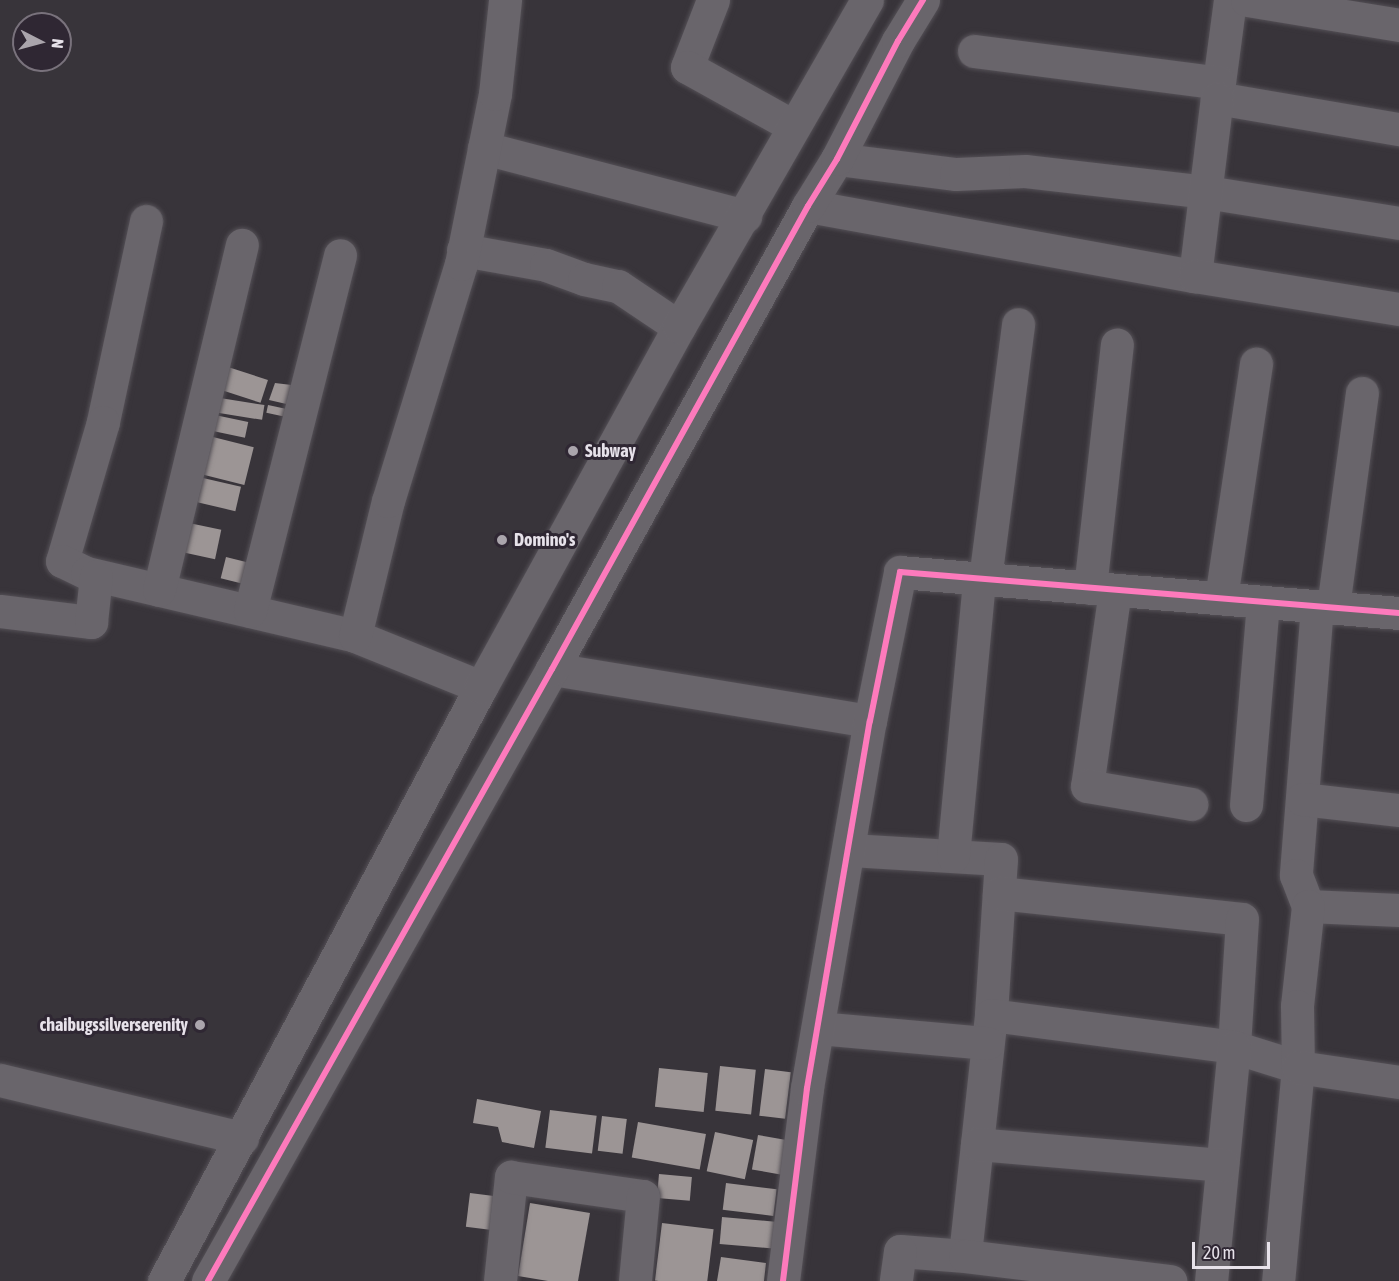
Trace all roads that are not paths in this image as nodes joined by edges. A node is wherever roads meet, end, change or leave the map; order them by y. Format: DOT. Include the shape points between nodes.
graph roads {
  1 [pos="506,0"];
  2 [pos="712,0"];
  3 [pos="867,0"];
  4 [pos="923,0"];
  5 [pos="1230,0"];
  6 [pos="1247,0"];
  7 [pos="1399,25"];
  8 [pos="975,51"];
  9 [pos="1218,90"];
  10 [pos="792,126"];
  11 [pos="1399,129"];
  12 [pos="484,148"];
  13 [pos="837,159"];
  14 [pos="1206,192"];
  15 [pos="808,206"];
  16 [pos="745,216"];
  17 [pos="146,221"];
  18 [pos="1399,223"];
  19 [pos="242,245"];
  20 [pos="463,250"];
  21 [pos="340,255"];
  22 [pos="1196,276"];
  23 [pos="1399,309"];
  24 [pos="1018,324"];
  25 [pos="679,327"];
  26 [pos="1117,344"];
  27 [pos="1256,364"];
  28 [pos="1362,393"];
  29 [pos="96,576"];
  30 [pos="982,579"];
  31 [pos="1102,589"];
  32 [pos="159,590"];
  33 [pos="1221,598"];
  34 [pos="1263,602"];
  35 [pos="1325,607"];
  36 [pos="250,612"];
  37 [pos="1399,613"];
  38 [pos="1,620"];
  39 [pos="355,636"];
  40 [pos="552,669"];
  41 [pos="481,687"];
  42 [pos="870,721"];
  43 [pos="1302,799"];
  44 [pos="1191,804"];
  45 [pos="1246,805"];
  46 [pos="1399,810"];
  47 [pos="850,850"];
  48 [pos="953,856"];
  49 [pos="999,892"];
  50 [pos="1308,906"];
  51 [pos="1399,910"];
  52 [pos="819,1028"];
  53 [pos="989,1029"];
  54 [pos="1234,1047"];
  55 [pos="1299,1067"];
  56 [pos="0,1080"];
  57 [pos="1399,1082"];
  58 [pos="242,1138"];
  59 [pos="977,1144"];
  60 [pos="1222,1165"];
  61 [pos="965,1256"];
  62 [pos="164,1281"];
  63 [pos="208,1281"];
  64 [pos="500,1281"];
  65 [pos="635,1281"];
  66 [pos="783,1281"];
  67 [pos="896,1281"];
  68 [pos="1170,1281"];
  69 [pos="1211,1281"];
  70 [pos="1278,1281"];
  1 -- 12 [label="street"];
  2 -- 10 [label="street" via="687,68"];
  3 -- 10 [label="street"];
  4 -- 13 [label="street"];
  5 -- 9 [label="street"];
  6 -- 7 [label="street"];
  8 -- 9 [label="street"];
  9 -- 11 [label="street"];
  9 -- 14 [label="street"];
  10 -- 16 [label="street"];
  12 -- 16 [label="street"];
  12 -- 20 [label="street"];
  13 -- 14 [label="street" via="956,174 1025,171"];
  13 -- 15 [label="street"];
  14 -- 18 [label="street"];
  14 -- 22 [label="street"];
  15 -- 22 [label="street"];
  15 -- 40 [label="street"];
  16 -- 25 [label="street"];
  17 -- 29 [label="street" via="103,422 62,561"];
  19 -- 32 [label="street"];
  20 -- 25 [label="street" via="546,265 618,286"];
  20 -- 39 [label="street" via="388,501"];
  21 -- 36 [label="street"];
  22 -- 23 [label="street"];
  24 -- 30 [label="street"];
  25 -- 41 [label="street"];
  26 -- 31 [label="street"];
  27 -- 33 [label="street"];
  28 -- 35 [label="street"];
  29 -- 32 [label="street"];
  29 -- 38 [label="street" via="91,622"];
  30 -- 31 [label="street"];
  30 -- 42 [label="street" via="900,572"];
  30 -- 48 [label="street"];
  31 -- 33 [label="street"];
  31 -- 44 [label="street" via="1087,786"];
  32 -- 36 [label="street"];
  33 -- 34 [label="street"];
  34 -- 35 [label="street"];
  34 -- 45 [label="street"];
  35 -- 37 [label="street"];
  35 -- 43 [label="street"];
  36 -- 39 [label="street"];
  39 -- 41 [label="street"];
  40 -- 42 [label="street"];
  40 -- 63 [label="street"];
  41 -- 58 [label="street"];
  42 -- 47 [label="street"];
  43 -- 46 [label="street"];
  43 -- 50 [label="street" via="1296,875"];
  47 -- 48 [label="street"];
  47 -- 52 [label="street"];
  48 -- 49 [label="street" via="1001,859"];
  49 -- 53 [label="street"];
  49 -- 54 [label="street" via="1242,919"];
  50 -- 51 [label="street"];
  50 -- 55 [label="street" via="1297,1006"];
  52 -- 53 [label="street"];
  52 -- 66 [label="street" via="807,1088"];
  53 -- 54 [label="street"];
  53 -- 59 [label="street"];
  54 -- 55 [label="street"];
  54 -- 60 [label="street"];
  55 -- 57 [label="street"];
  55 -- 70 [label="street"];
  56 -- 58 [label="street"];
  58 -- 62 [label="street"];
  59 -- 60 [label="street"];
  59 -- 61 [label="street"];
  60 -- 69 [label="street"];
  61 -- 67 [label="street" via="900,1251"];
  61 -- 68 [label="street"];
  64 -- 65 [label="street" via="512,1177 643,1196"];
}
